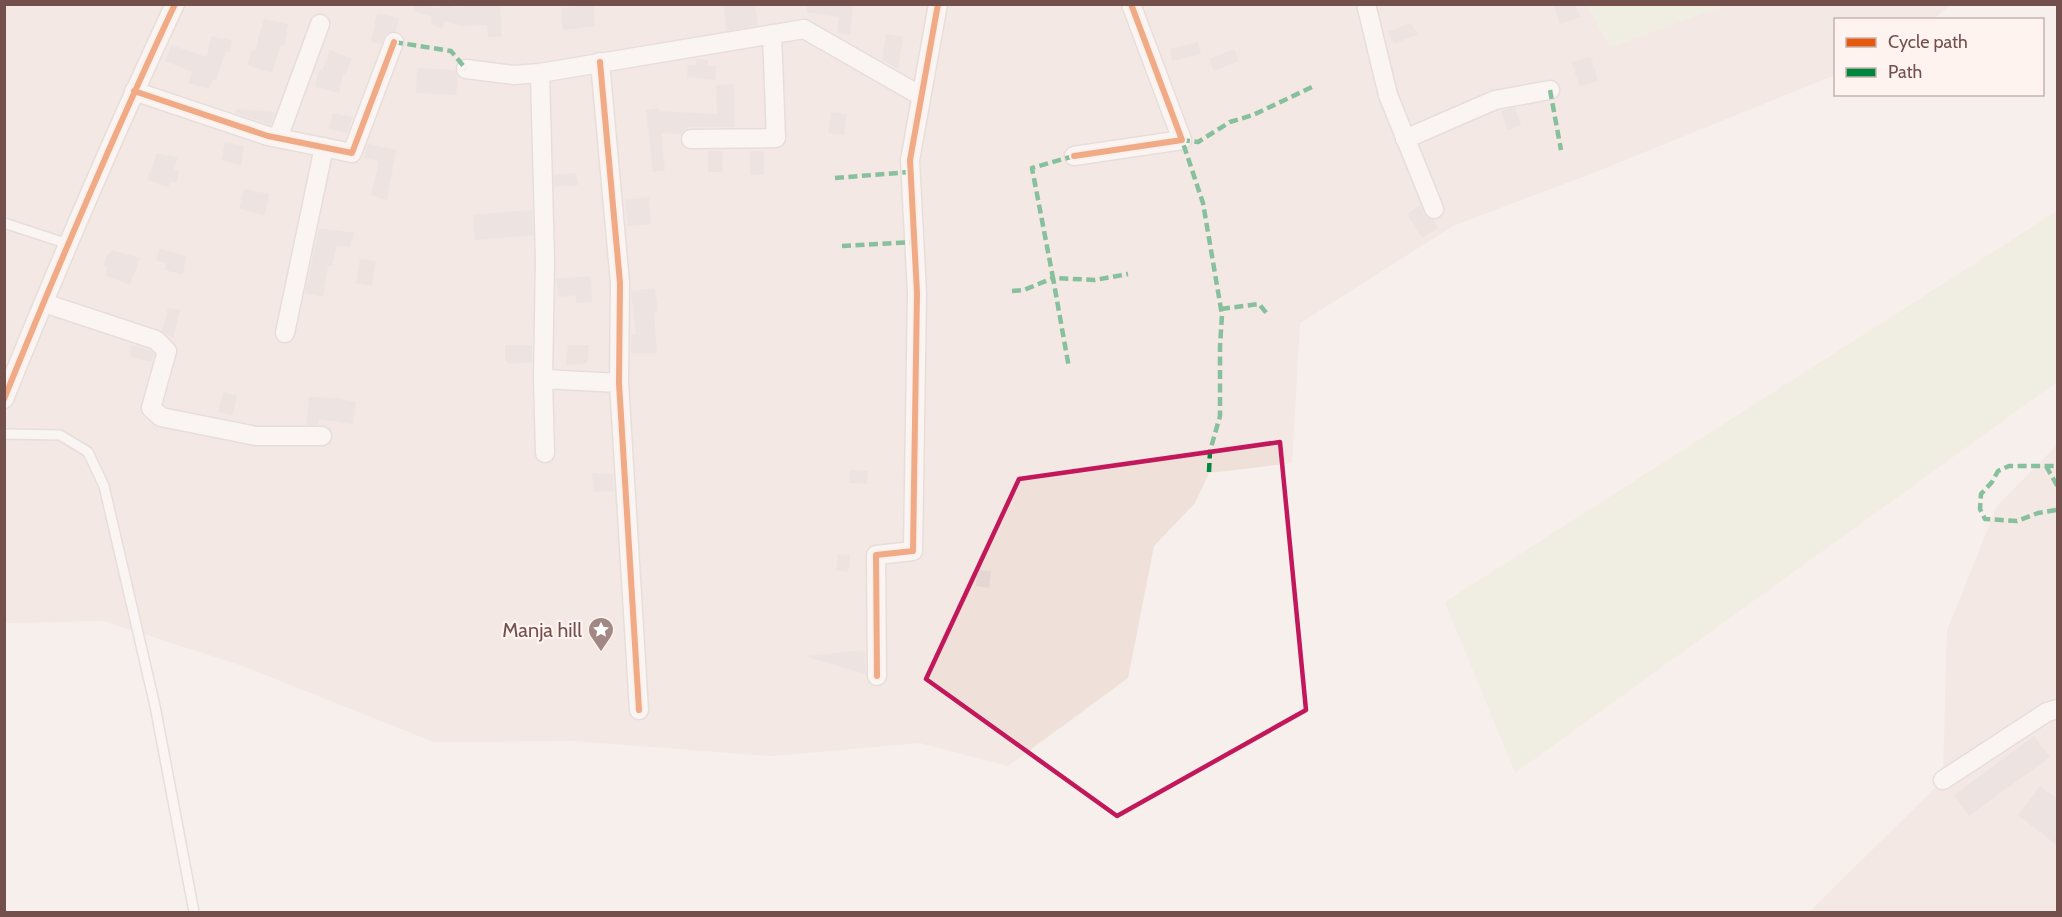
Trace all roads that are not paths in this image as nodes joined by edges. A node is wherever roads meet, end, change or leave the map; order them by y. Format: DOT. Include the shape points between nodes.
graph roads {
  1 [pos="175,4"];
  2 [pos="1131,4"];
  3 [pos="1366,4"];
  4 [pos="932,7"];
  5 [pos="320,24"];
  6 [pos="772,34"];
  7 [pos="394,42"];
  8 [pos="600,62"];
  9 [pos="466,69"];
  10 [pos="540,73"];
  11 [pos="1550,90"];
  12 [pos="134,91"];
  13 [pos="921,96"];
  14 [pos="278,138"];
  15 [pos="1406,138"];
  16 [pos="691,139"];
  17 [pos="324,147"];
  18 [pos="1074,156"];
  19 [pos="1434,209"];
  20 [pos="4,223"];
  21 [pos="68,244"];
  22 [pos="44,303"];
  23 [pos="285,333"];
  24 [pos="543,379"];
  25 [pos="619,383"];
  26 [pos="4,399"];
  27 [pos="4,434"];
  28 [pos="322,436"];
  29 [pos="545,453"];
  30 [pos="877,676"];
  31 [pos="2058,709"];
  32 [pos="639,710"];
  33 [pos="1943,780"];
  34 [pos="194,912"];
  1 -- 12 [label="street"];
  2 -- 18 [label="street" via="1182,140"];
  3 -- 15 [label="street" via="1388,95"];
  4 -- 13 [label="street"];
  5 -- 14 [label="street"];
  6 -- 8 [label="street"];
  6 -- 13 [label="street" via="804,29"];
  6 -- 16 [label="street" via="776,138"];
  7 -- 17 [label="street" via="352,153"];
  8 -- 10 [label="street"];
  8 -- 25 [label="street" via="620,283"];
  9 -- 10 [label="street" via="514,75"];
  10 -- 24 [label="street" via="545,260"];
  11 -- 15 [label="street" via="1495,100"];
  12 -- 14 [label="street"];
  12 -- 21 [label="street"];
  13 -- 30 [label="street" via="910,160 917,293 913,551 876,555"];
  14 -- 17 [label="street"];
  15 -- 19 [label="street"];
  17 -- 23 [label="street"];
  20 -- 21 [label="lane"];
  21 -- 22 [label="street"];
  22 -- 26 [label="street"];
  22 -- 28 [label="street" via="156,340 167,351 151,408 161,417 256,436"];
  24 -- 25 [label="street"];
  24 -- 29 [label="street"];
  25 -- 32 [label="street"];
  27 -- 34 [label="lane" via="60,435 88,452 104,486 155,705"];
  31 -- 33 [label="street" via="2047,712"];
}
